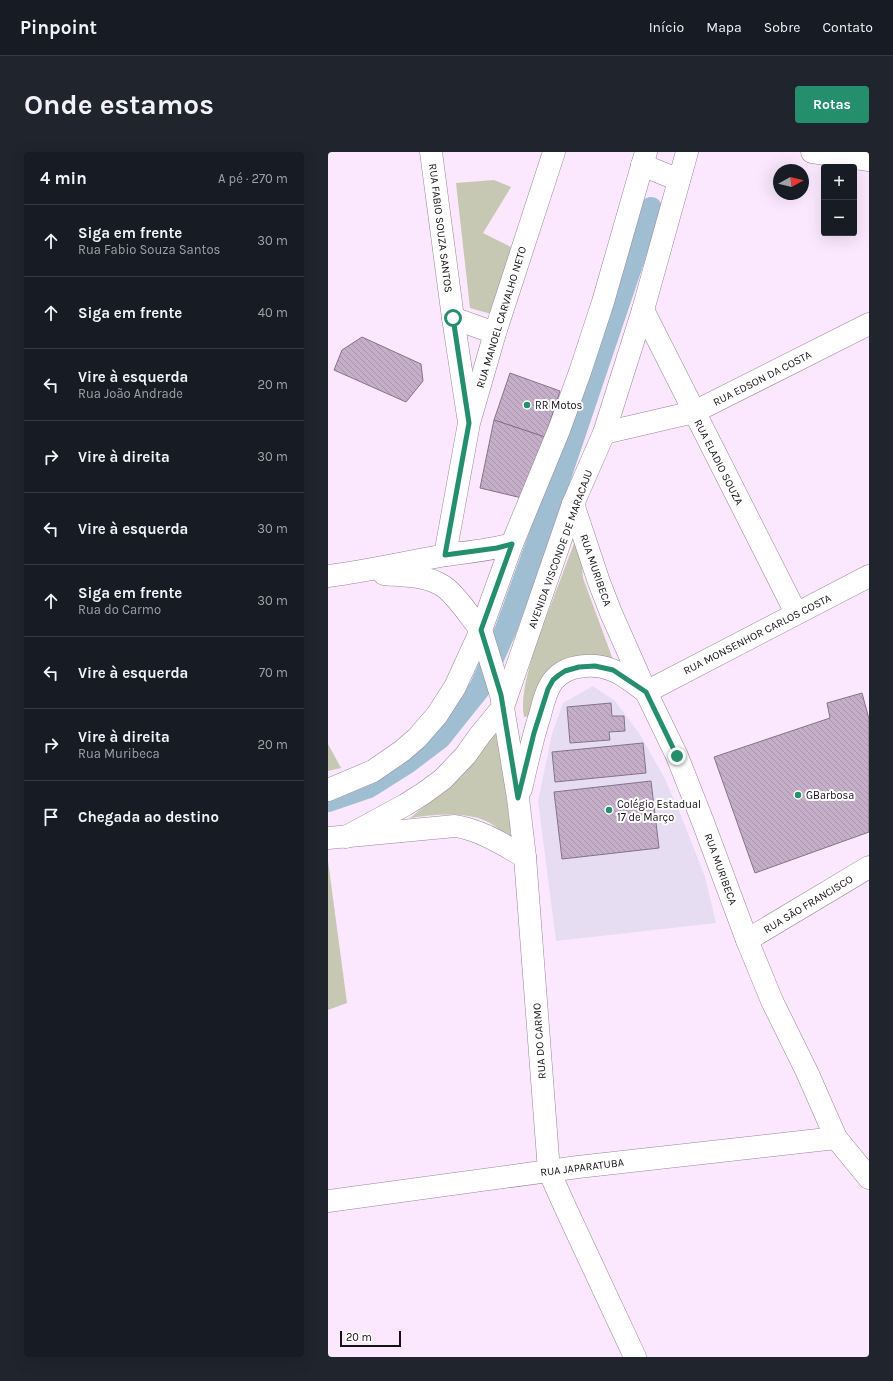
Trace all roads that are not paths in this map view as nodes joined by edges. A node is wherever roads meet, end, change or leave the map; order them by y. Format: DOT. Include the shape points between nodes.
graph roads {
  1 [pos="431,152"];
  2 [pos="554,152"];
  3 [pos="687,152"];
  4 [pos="812,152"];
  5 [pos="644,158"];
  6 [pos="869,160"];
  7 [pos="679,180"];
  8 [pos="643,310"];
  9 [pos="453,318"];
  10 [pos="869,324"];
  11 [pos="495,333"];
  12 [pos="694,412"];
  13 [pos="469,423"];
  14 [pos="604,433"];
  15 [pos="573,504"];
  16 [pos="512,544"];
  17 [pos="445,555"];
  18 [pos="357,572"];
  19 [pos="328,576"];
  20 [pos="869,576"];
  21 [pos="796,613"];
  22 [pos="484,640"];
  23 [pos="646,692"];
  24 [pos="502,701"];
  25 [pos="328,790"];
  26 [pos="518,798"];
  27 [pos="337,838"];
  28 [pos="524,857"];
  29 [pos="869,868"];
  30 [pos="747,940"];
  31 [pos="836,1138"];
  32 [pos="549,1171"];
  33 [pos="869,1178"];
  34 [pos="328,1201"];
  35 [pos="635,1357"];
  1 -- 9 [label="street, RUA FABIO SOUZA SANTOS"];
  2 -- 11 [label="street, RUA MANOEL CARVALHO NETO"];
  3 -- 7 [label="street, AVENIDA VISCONDE DE MARACAJU"];
  4 -- 6 [label="street"];
  5 -- 7 [label="street"];
  5 -- 16 [label="street" via="580,372"];
  7 -- 8 [label="street, AVENIDA VISCONDE DE MARACAJU"];
  8 -- 12 [label="street, RUA ELADIO SOUZA"];
  8 -- 14 [label="street, AVENIDA VISCONDE DE MARACAJU"];
  9 -- 11 [label="street, RUA MANOEL CARVALHO NETO"];
  9 -- 13 [label="street, RUA FABIO SOUZA SANTOS"];
  10 -- 12 [label="street, RUA EDSON DA COSTA"];
  11 -- 13 [label="street, RUA MANOEL CARVALHO NETO"];
  12 -- 14 [label="street, RUA EDSON DA COSTA"];
  12 -- 21 [label="street, RUA ELADIO SOUZA"];
  13 -- 17 [label="street, RUA MANOEL CARVALHO NETO"];
  14 -- 15 [label="street, AVENIDA VISCONDE DE MARACAJU"];
  15 -- 23 [label="street, RUA MURIBECA" via="611,613"];
  15 -- 24 [label="street, AVENIDA VISCONDE DE MARACAJU"];
  16 -- 17 [label="street"];
  16 -- 22 [label="street"];
  17 -- 18 [label="street"];
  18 -- 19 [label="street"];
  18 -- 22 [label="street" via="426,579 437,583 455,597"];
  20 -- 21 [label="street, RUA MONSENHOR CARLOS COSTA"];
  21 -- 23 [label="street, RUA MONSENHOR CARLOS COSTA"];
  22 -- 24 [label="street, RUA DO CARMO"];
  22 -- 25 [label="street" via="437,715 417,738 373,771"];
  23 -- 26 [label="street" via="613,670 595,666 579,667 559,675 548,689"];
  23 -- 30 [label="street, RUA MURIBECA" via="677,756"];
  24 -- 26 [label="street, RUA DO CARMO"];
  24 -- 27 [label="street, AVENIDA VISCONDE DE MARACAJU" via="465,756 443,779 405,805"];
  26 -- 28 [label="street, RUA DO CARMO"];
  27 -- 28 [label="street" via="455,826 482,833"];
  28 -- 32 [label="street, RUA DO CARMO"];
  29 -- 30 [label="street, RUA SÃO FRANCISCO"];
  30 -- 31 [label="street, RUA MURIBECA" via="772,1001"];
  31 -- 32 [label="street, RUA JAPARATUBA"];
  31 -- 33 [label="street, RUA MURIBECA"];
  32 -- 34 [label="street, RUA JAPARATUBA"];
  32 -- 35 [label="street, RUA DO CARMO"];
}
